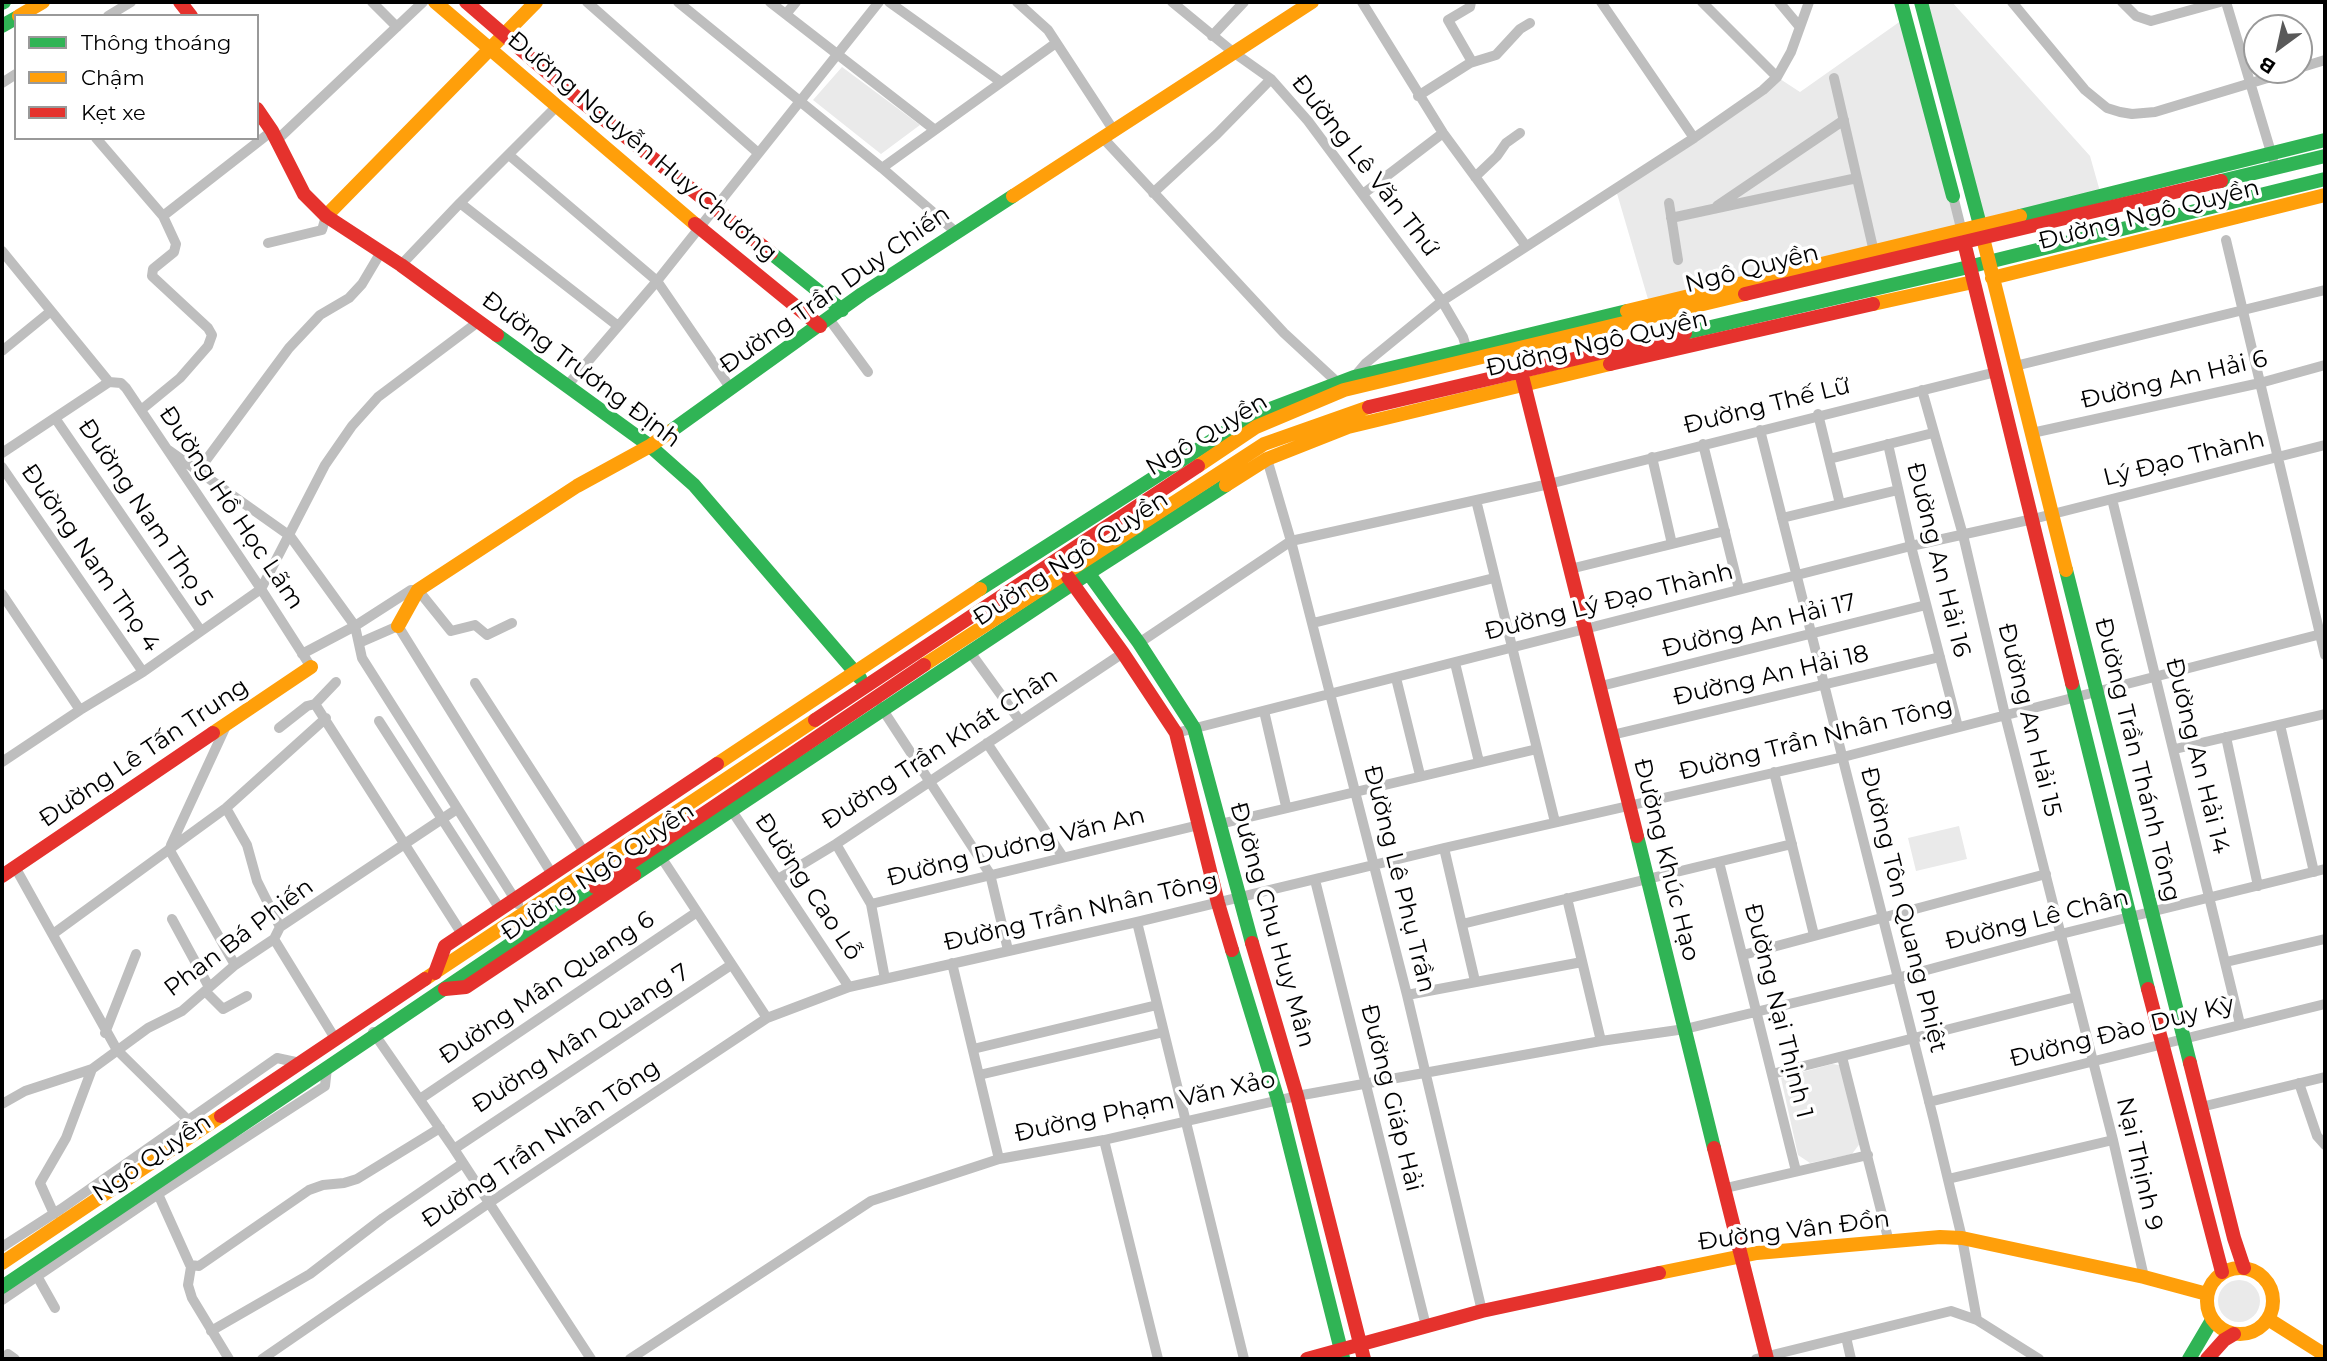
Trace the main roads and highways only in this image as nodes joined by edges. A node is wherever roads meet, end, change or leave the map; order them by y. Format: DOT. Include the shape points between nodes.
graph roads {
  1 [pos="43,2"];
  2 [pos="435,2"];
  3 [pos="466,2"];
  4 [pos="536,2"];
  5 [pos="1312,2"];
  6 [pos="1901,2"];
  7 [pos="1921,2"];
  8 [pos="23,14"];
  9 [pos="504,35"];
  10 [pos="490,49"];
  11 [pos="259,112"];
  12 [pos="2325,140"];
  13 [pos="2325,156"];
  14 [pos="2325,179"];
  15 [pos="2325,195"];
  16 [pos="1953,196"];
  17 [pos="327,216"];
  18 [pos="1981,231"];
  19 [pos="1963,236"];
  20 [pos="1988,262"];
  21 [pos="1970,267"];
  22 [pos="1992,278"];
  23 [pos="1973,282"];
  24 [pos="830,318"];
  25 [pos="1523,377"];
  26 [pos="1341,386"];
  27 [pos="650,446"];
  28 [pos="1062,536"];
  29 [pos="1045,547"];
  30 [pos="1071,548"];
  31 [pos="1054,560"];
  32 [pos="1086,568"];
  33 [pos="1069,579"];
  34 [pos="398,626"];
  35 [pos="311,667"];
  36 [pos="855,671"];
  37 [pos="875,697"];
  38 [pos="2,876"];
  39 [pos="435,973"];
  40 [pos="443,989"];
  41 [pos="327,1067"];
  42 [pos="3,1255"];
  43 [pos="1742,1255"];
  44 [pos="2244,1268"];
  45 [pos="2222,1272"];
  46 [pos="2,1287"];
  47 [pos="2207,1294"];
  48 [pos="2268,1319"];
  49 [pos="2212,1320"];
  50 [pos="2234,1334"];
  51 [pos="1362,1352"];
  52 [pos="1342,1354"];
  53 [pos="2325,1355"];
  54 [pos="1764,1358"];
  55 [pos="1307,1359"];
  56 [pos="2189,1359"];
  57 [pos="2207,1359"];
  1 -- 8 [label="main road"];
  2 -- 10 [label="main road, Đường Nguyễn Huy Chương"];
  3 -- 9 [label="main road, Đường Nguyễn Huy Chương"];
  4 -- 9 [label="main road"];
  5 -- 24 [label="main road, Đường Trần Duy Chiến"];
  6 -- 16 [label="main road"];
  7 -- 18 [label="main road, Đường Trần Thánh Tông"];
  9 -- 10 [label="main road"];
  9 -- 24 [label="main road, Đường Nguyễn Huy Chương" via="713,208"];
  10 -- 17 [label="main road"];
  10 -- 24 [label="main road, Đường Nguyễn Huy Chương" via="700,228"];
  11 -- 17 [label="main road, Đường Trương Định" via="304,194"];
  12 -- 18 [label="main road, Đường Ngô Quyền"];
  13 -- 18 [label="main road, Ngô Quyền"];
  14 -- 20 [label="main road, Ngô Quyền"];
  15 -- 22 [label="main road, Đường Ngô Quyền"];
  17 -- 27 [label="main road, Đường Trương Định"];
  18 -- 19 [label="main road, Ngô Quyền"];
  18 -- 20 [label="main road, Đường Trần Thánh Tông"];
  19 -- 21 [label="main road, Đường Trần Thánh Tông"];
  19 -- 26 [label="main road, Ngô Quyền"];
  19 -- 26 [label="main road, Đường Ngô Quyền" via="1874,252 1354,377"];
  20 -- 21 [label="main road, Ngô Quyền"];
  20 -- 22 [label="main road, Đường Trần Thánh Tông"];
  21 -- 23 [label="main road, Đường Trần Thánh Tông"];
  21 -- 25 [label="main road, Ngô Quyền"];
  22 -- 44 [label="main road, Đường Trần Thánh Tông"];
  23 -- 25 [label="main road, Đường Ngô Quyền"];
  23 -- 45 [label="main road, Đường Trần Thánh Tông"];
  24 -- 27 [label="main road, Đường Trần Duy Chiến"];
  25 -- 32 [label="main road, Đường Ngô Quyền" via="1348,427 1268,459"];
  25 -- 32 [label="main road, Ngô Quyền" via="1353,411 1264,444"];
  25 -- 43 [label="main road, Đường Khúc Hạo"];
  26 -- 28 [label="main road, Đường Ngô Quyền" via="1249,416"];
  26 -- 30 [label="main road, Ngô Quyền" via="1256,428"];
  27 -- 34 [label="main road, Đường Trần Duy Chiến" via="577,486 418,590"];
  27 -- 36 [label="main road, Đường Trương Định" via="694,485"];
  28 -- 29 [label="main road, Đường Ngô Quyền"];
  28 -- 30 [label="main road, Đường Chu Huy Mân"];
  29 -- 31 [label="main road, Đường Chu Huy Mân"];
  29 -- 36 [label="main road, Đường Ngô Quyền"];
  30 -- 31 [label="main road, Ngô Quyền"];
  30 -- 32 [label="main road, Đường Chu Huy Mân"];
  31 -- 33 [label="main road, Đường Chu Huy Mân"];
  31 -- 37 [label="main road, Ngô Quyền"];
  32 -- 33 [label="main road, Ngô Quyền"];
  32 -- 51 [label="main road, Đường Chu Huy Mân" via="1194,728 1297,1096"];
  33 -- 37 [label="main road, Ngô Quyền"];
  33 -- 37 [label="main road, Đường Ngô Quyền" via="971,652"];
  33 -- 52 [label="main road, Đường Chu Huy Mân" via="1176,733 1218,903 1278,1100"];
  35 -- 38 [label="main road, Đường Lê Tấn Trung"];
  36 -- 37 [label="main road, Đường Trương Định"];
  36 -- 39 [label="main road, Đường Ngô Quyền" via="445,946"];
  37 -- 39 [label="main road, Ngô Quyền" via="524,913"];
  37 -- 40 [label="main road, Ngô Quyền"];
  37 -- 40 [label="main road, Đường Ngô Quyền" via="732,810 466,987"];
  39 -- 42 [label="main road, Ngô Quyền" via="200,1131"];
  40 -- 41 [label="main road, Đường Ngô Quyền"];
  41 -- 46 [label="main road, Ngô Quyền"];
  43 -- 47 [label="main road, Đường Vân Đồn" via="1962,1238"];
  43 -- 51 [label="main road, Đường Vân Đồn" via="1482,1311 1426,1326"];
  43 -- 54 [label="main road, Đường Khúc Hạo"];
  44 -- 45 [label="main road"];
  44 -- 48 [label="main road" via="2270,1287 2273,1298"];
  45 -- 47 [label="main road"];
  47 -- 49 [label="main road"];
  48 -- 50 [label="main road" via="2253,1332"];
  48 -- 53 [label="main road"];
  49 -- 50 [label="main road"];
  49 -- 56 [label="main road"];
  50 -- 57 [label="main road"];
  51 -- 52 [label="main road, Đường Vân Đồn"];
  52 -- 55 [label="main road, Đường Vân Đồn"];
}
